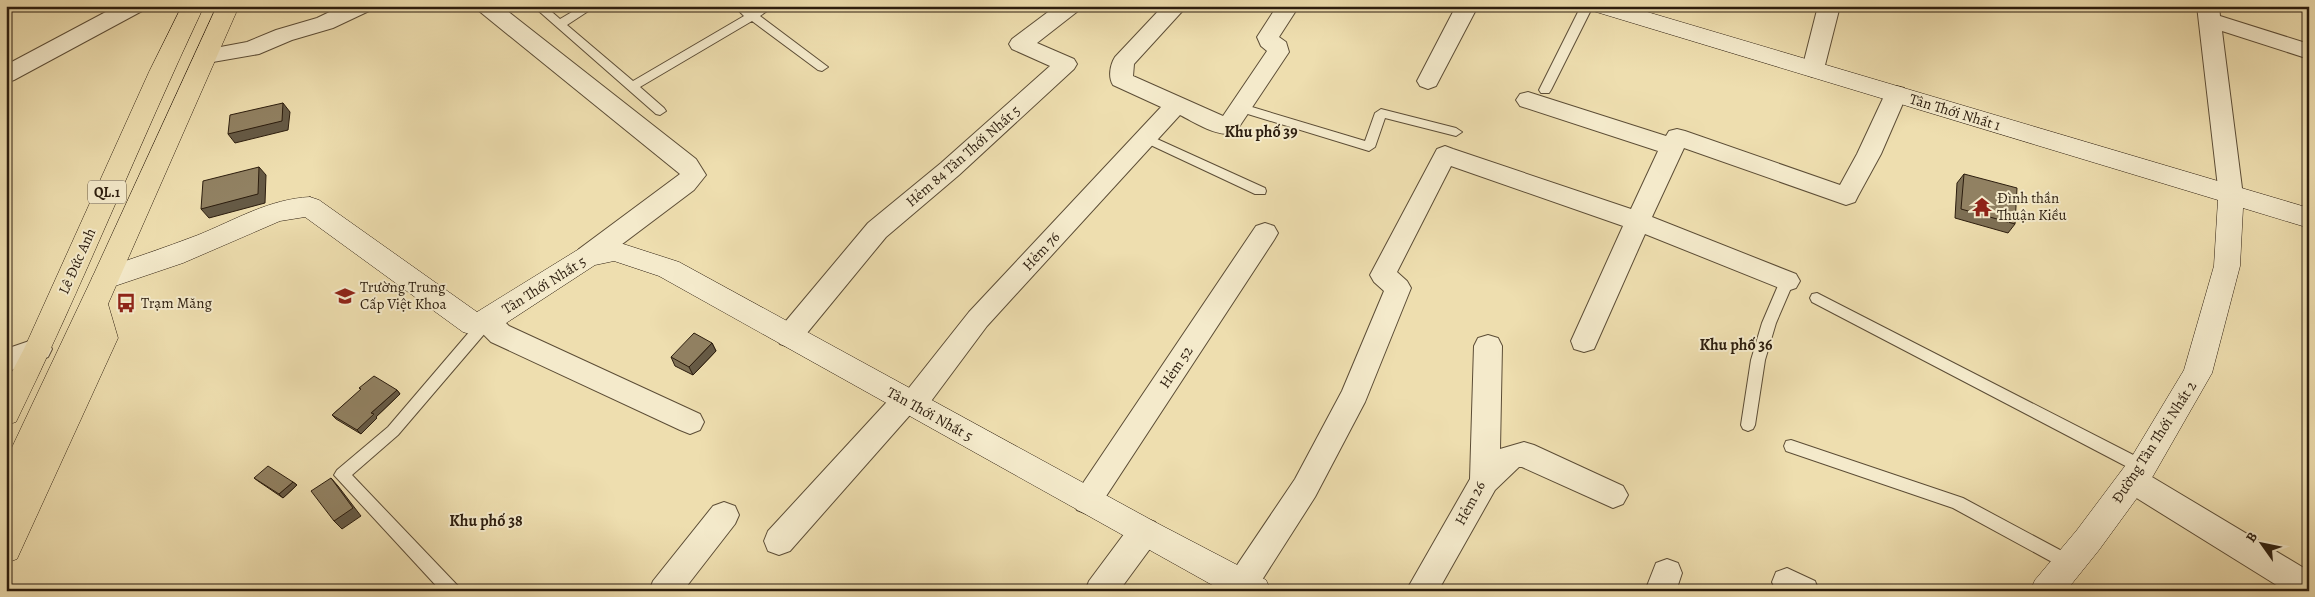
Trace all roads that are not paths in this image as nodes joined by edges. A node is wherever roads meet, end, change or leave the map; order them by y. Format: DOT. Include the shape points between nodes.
graph roads {
  1 [pos="134,6"];
  2 [pos="239,6"];
  3 [pos="361,6"];
  4 [pos="487,6"];
  5 [pos="538,6"];
  6 [pos="591,6"];
  7 [pos="739,6"];
  8 [pos="769,6"];
  9 [pos="1070,6"];
  10 [pos="1176,6"];
  11 [pos="1288,6"];
  12 [pos="1467,6"];
  13 [pos="1587,6"];
  14 [pos="1601,6"];
  15 [pos="1829,6"];
  16 [pos="186,13"];
  17 [pos="2209,13"];
  18 [pos="225,16"];
  19 [pos="752,16"];
  20 [pos="559,24"];
  21 [pos="2309,52"];
  22 [pos="207,56"];
  23 [pos="822,67"];
  24 [pos="1813,70"];
  25 [pos="6,76"];
  26 [pos="1428,81"];
  27 [pos="632,87"];
  28 [pos="1896,94"];
  29 [pos="1536,95"];
  30 [pos="1177,104"];
  31 [pos="1242,108"];
  32 [pos="660,111"];
  33 [pos="1456,132"];
  34 [pos="1146,138"];
  35 [pos="1672,147"];
  36 [pos="1260,191"];
  37 [pos="2231,196"];
  38 [pos="2309,218"];
  39 [pos="1638,221"];
  40 [pos="1265,233"];
  41 [pos="588,256"];
  42 [pos="1788,281"];
  43 [pos="100,291"];
  44 [pos="1817,298"];
  45 [pos="486,321"];
  46 [pos="789,336"];
  47 [pos="1584,341"];
  48 [pos="1488,346"];
  49 [pos="26,356"];
  50 [pos="6,381"];
  51 [pos="909,402"];
  52 [pos="6,413"];
  53 [pos="690,422"];
  54 [pos="1748,424"];
  55 [pos="1791,446"];
  56 [pos="2137,473"];
  57 [pos="1485,481"];
  58 [pos="6,493"];
  59 [pos="1613,495"];
  60 [pos="1087,500"];
  61 [pos="724,515"];
  62 [pos="1144,532"];
  63 [pos="779,541"];
  64 [pos="6,549"];
  65 [pos="2068,563"];
  66 [pos="1249,587"];
  67 [pos="2309,588"];
  68 [pos="452,591"];
  69 [pos="664,591"];
  70 [pos="1100,591"];
  71 [pos="1421,591"];
  72 [pos="2046,591"];
  1 -- 25 [label="street"];
  2 -- 18 [label="highway, QL.1"];
  3 -- 22 [label="street" via="325,23 251,49"];
  4 -- 41 [label="street" via="631,119 694,174"];
  5 -- 20 [label="lane"];
  6 -- 20 [label="lane"];
  7 -- 19 [label="lane"];
  8 -- 19 [label="lane"];
  9 -- 46 [label="street, Hẻm 84 Tân Thới Nhất 5" via="1020,44 1066,64 877,230"];
  10 -- 30 [label="street" via="1123,62 1121,80"];
  11 -- 31 [label="street" via="1268,37 1278,47 1278,52"];
  12 -- 26 [label="street"];
  13 -- 29 [label="lane"];
  14 -- 24 [label="street, Tân Thới Nhất 1"];
  15 -- 24 [label="street"];
  16 -- 49 [label="highway, Lê Đức Anh / QL.1"];
  17 -- 21 [label="street"];
  17 -- 37 [label="street, Đường Tân Thới Nhất 2"];
  18 -- 22 [label="highway, QL.1"];
  19 -- 23 [label="lane"];
  19 -- 27 [label="lane"];
  20 -- 27 [label="lane"];
  22 -- 43 [label="highway, QL.1"];
  24 -- 28 [label="street, Tân Thới Nhất 1"];
  27 -- 32 [label="lane"];
  28 -- 35 [label="street" via="1846,196 1677,137"];
  28 -- 37 [label="street, Tân Thới Nhất 1"];
  29 -- 35 [label="street"];
  30 -- 31 [label="street" via="1227,127"];
  30 -- 34 [label="street, Hẻm 76"];
  31 -- 33 [label="lane" via="1369,147 1381,113"];
  34 -- 36 [label="lane"];
  34 -- 51 [label="street, Hẻm 76" via="978,319"];
  35 -- 39 [label="street"];
  37 -- 38 [label="street, Tân Thới Nhất 1"];
  37 -- 56 [label="street, Đường Tân Thới Nhất 2" via="2227,266 2198,373"];
  39 -- 42 [label="street"];
  39 -- 47 [label="street"];
  39 -- 66 [label="street" via="1445,156 1383,275 1398,288 1355,394"];
  40 -- 60 [label="street, Hẻm 52"];
  41 -- 45 [label="street, Tân Thới Nhất 5"];
  41 -- 46 [label="street, Tân Thới Nhất 5" via="614,252 669,270"];
  42 -- 54 [label="lane" via="1769,323 1758,360"];
  43 -- 45 [label="street, Tân Thới Nhất 5" via="262,216 292,206 310,207 473,324"];
  43 -- 58 [label="highway, QL.1"];
  43 -- 64 [label="highway" via="104,338"];
  44 -- 56 [label="lane"];
  45 -- 53 [label="street" via="500,334"];
  45 -- 68 [label="lane" via="393,431 342,475"];
  46 -- 51 [label="street, Tân Thới Nhất 5"];
  48 -- 57 [label="street, Hẻm 26"];
  49 -- 50 [label="highway, Lê Đức Anh / QL.1"];
  49 -- 52 [label="highway, Lê Đức Anh / QL.1"];
  51 -- 60 [label="street, Tân Thới Nhất 5"];
  51 -- 63 [label="street, Hẻm 76"];
  55 -- 65 [label="lane" via="1958,503"];
  56 -- 65 [label="street, Đường Tân Thới Nhất 2"];
  56 -- 67 [label="street"];
  57 -- 59 [label="street" via="1506,458 1524,454"];
  57 -- 71 [label="street, Hẻm 26"];
  60 -- 62 [label="street, Tân Thới Nhất 5"];
  61 -- 69 [label="street"];
  62 -- 66 [label="street"];
  62 -- 70 [label="street"];
  65 -- 72 [label="street, Đường Tân Thới Nhất 2"];
}
